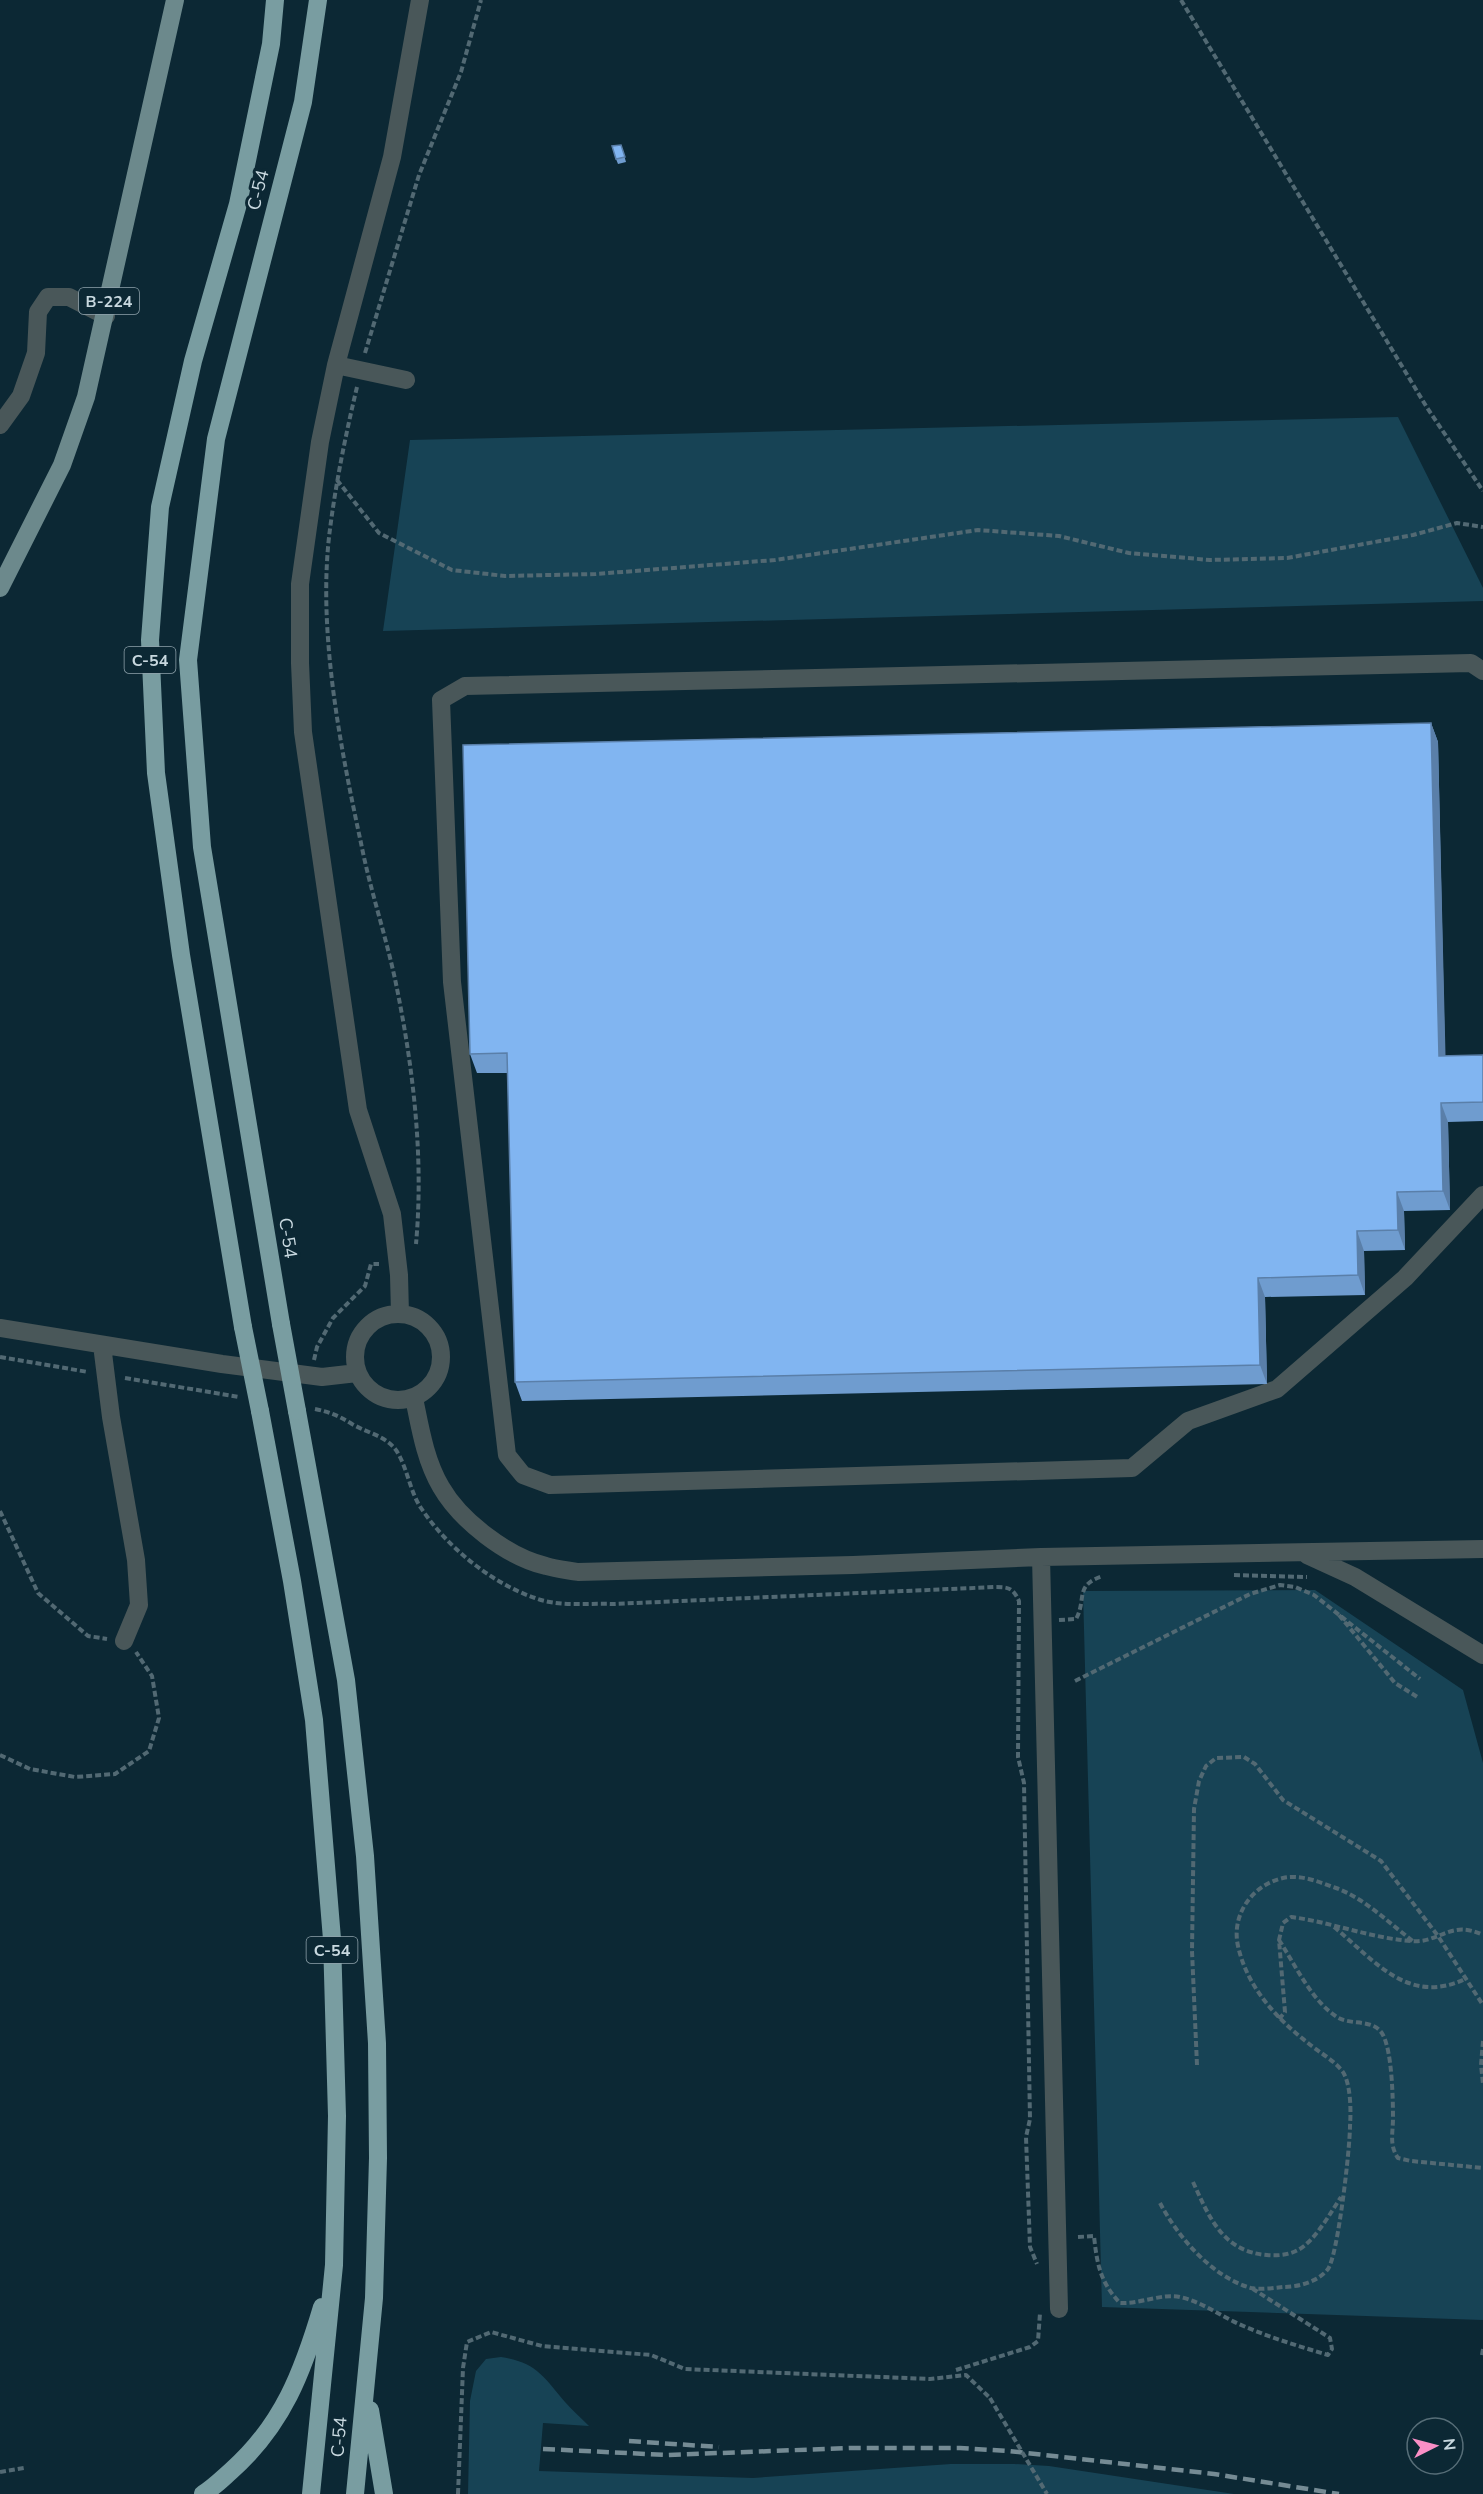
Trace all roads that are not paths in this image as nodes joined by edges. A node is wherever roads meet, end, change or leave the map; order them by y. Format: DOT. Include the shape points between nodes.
graph roads {
  1 [pos="175,0"];
  2 [pos="275,0"];
  3 [pos="318,0"];
  4 [pos="420,0"];
  5 [pos="106,316"];
  6 [pos="336,365"];
  7 [pos="406,380"];
  8 [pos="0,424"];
  9 [pos="0,588"];
  10 [pos="1483,671"];
  11 [pos="1483,1195"];
  12 [pos="400,1314"];
  13 [pos="0,1328"];
  14 [pos="102,1345"];
  15 [pos="357,1373"];
  16 [pos="414,1398"];
  17 [pos="1483,1549"];
  18 [pos="1303,1553"];
  19 [pos="1041,1557"];
  20 [pos="124,1641"];
  21 [pos="1483,1656"];
  22 [pos="334,2265"];
  23 [pos="1050,2308"];
  24 [pos="366,2376"];
  25 [pos="202,2494"];
  26 [pos="311,2494"];
  27 [pos="355,2494"];
  28 [pos="384,2494"];
  1 -- 5 [label="main road, B-224"];
  2 -- 22 [label="highway, C-54 / C-54, bridge" via="271,44 238,204 193,361 160,507 150,640 156,773 181,955 254,1405 292,1581 315,1732 332,1939 337,2116"];
  3 -- 24 [label="highway, C-54 / C-54, bridge" via="303,102 216,439 188,660 202,847 281,1324 300,1409 346,1680 365,1856 377,2043 378,2158 374,2298"];
  4 -- 6 [label="street" via="392,157"];
  5 -- 8 [label="street" via="69,297 48,297 38,312 36,353 21,396"];
  5 -- 9 [label="main road, B-224" via="86,397 62,465"];
  6 -- 7 [label="street"];
  6 -- 12 [label="street" via="320,442 300,584 303,732 358,1110 392,1214"];
  10 -- 11 [label="street" via="1471,663 465,686 441,700 452,982 507,1455 523,1475 550,1485 1132,1468 1188,1421 1277,1389 1405,1278"];
  12 -- 15 [label="street" via="379,1318 363,1332 355,1352"];
  12 -- 16 [label="street" via="427,1324 441,1350 436,1378"];
  13 -- 14 [label="street"];
  14 -- 15 [label="street" via="322,1377"];
  14 -- 20 [label="street" via="137,1571 139,1605"];
  15 -- 16 [label="street" via="364,1385 387,1400"];
  16 -- 19 [label="street" via="435,1475 459,1513 510,1551 543,1566 578,1572"];
  17 -- 18 [label="street"];
  18 -- 19 [label="street"];
  18 -- 21 [label="street" via="1355,1577"];
  19 -- 23 [label="street"];
  22 -- 25 [label="highway" via="315,2330 284,2408 240,2463"];
  22 -- 26 [label="highway, C-54"];
  24 -- 27 [label="highway, C-54 / C-54"];
  24 -- 28 [label="highway"];
}
